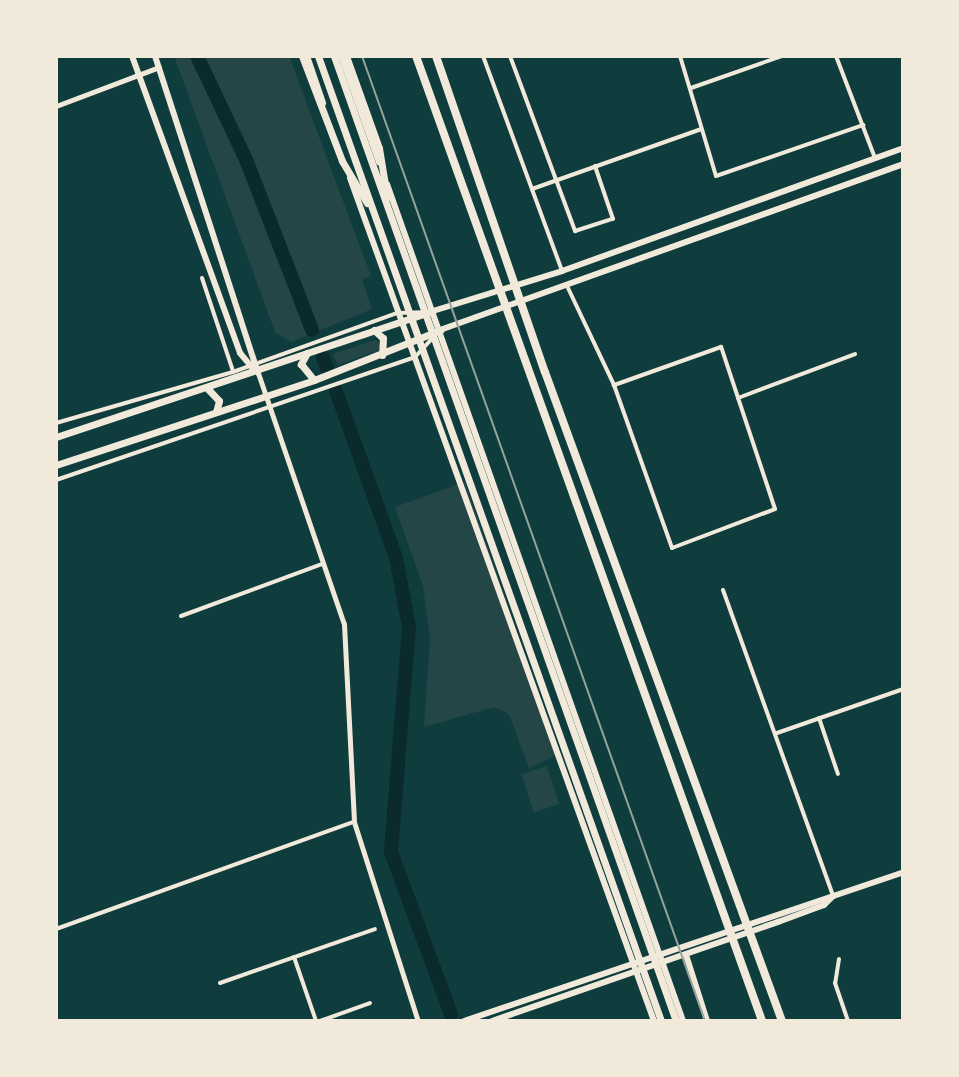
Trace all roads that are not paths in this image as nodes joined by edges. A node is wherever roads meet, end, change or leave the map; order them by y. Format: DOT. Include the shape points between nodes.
graph roads {
  1 [pos="132,56"];
  2 [pos="155,56"];
  3 [pos="304,56"];
  4 [pos="318,56"];
  5 [pos="334,56"];
  6 [pos="344,56"];
  7 [pos="416,56"];
  8 [pos="436,56"];
  9 [pos="483,56"];
  10 [pos="510,56"];
  11 [pos="680,56"];
  12 [pos="836,56"];
  13 [pos="778,57"];
  14 [pos="159,67"];
  15 [pos="139,76"];
  16 [pos="691,88"];
  17 [pos="56,106"];
  18 [pos="863,125"];
  19 [pos="701,129"];
  20 [pos="903,148"];
  21 [pos="875,158"];
  22 [pos="903,164"];
  23 [pos="595,166"];
  24 [pos="556,179"];
  25 [pos="532,189"];
  26 [pos="388,207"];
  27 [pos="374,214"];
  28 [pos="562,271"];
  29 [pos="202,278"];
  30 [pos="568,288"];
  31 [pos="433,311"];
  32 [pos="399,317"];
  33 [pos="374,330"];
  34 [pos="440,330"];
  35 [pos="411,345"];
  36 [pos="307,353"];
  37 [pos="855,354"];
  38 [pos="382,355"];
  39 [pos="415,357"];
  40 [pos="258,362"];
  41 [pos="246,366"];
  42 [pos="233,372"];
  43 [pos="258,373"];
  44 [pos="314,380"];
  45 [pos="614,385"];
  46 [pos="208,389"];
  47 [pos="264,397"];
  48 [pos="738,398"];
  49 [pos="268,409"];
  50 [pos="216,412"];
  51 [pos="56,423"];
  52 [pos="56,437"];
  53 [pos="56,465"];
  54 [pos="56,480"];
  55 [pos="322,564"];
  56 [pos="723,590"];
  57 [pos="181,616"];
  58 [pos="903,689"];
  59 [pos="819,718"];
  60 [pos="777,733"];
  61 [pos="838,774"];
  62 [pos="354,822"];
  63 [pos="903,873"];
  64 [pos="833,896"];
  65 [pos="56,929"];
  66 [pos="375,929"];
  67 [pos="659,954"];
  68 [pos="686,955"];
  69 [pos="294,957"];
  70 [pos="839,959"];
  71 [pos="662,963"];
  72 [pos="634,967"];
  73 [pos="220,983"];
  74 [pos="370,1003"];
  75 [pos="318,1021"];
  76 [pos="418,1021"];
  77 [pos="464,1021"];
  78 [pos="492,1021"];
  79 [pos="654,1021"];
  80 [pos="661,1021"];
  81 [pos="676,1021"];
  82 [pos="683,1021"];
  83 [pos="707,1021"];
  84 [pos="762,1021"];
  85 [pos="782,1021"];
  86 [pos="848,1021"];
  1 -- 15 [label="main road"];
  2 -- 14 [label="main road"];
  3 -- 27 [label="main road" via="342,161"];
  3 -- 32 [label="main road"];
  4 -- 27 [label="main road"];
  5 -- 26 [label="main road"];
  6 -- 26 [label="main road" via="379,148"];
  6 -- 31 [label="main road"];
  7 -- 84 [label="highway"];
  8 -- 85 [label="highway" via="545,372"];
  9 -- 25 [label="street"];
  10 -- 24 [label="street"];
  11 -- 16 [label="street"];
  12 -- 18 [label="street"];
  13 -- 16 [label="street"];
  14 -- 15 [label="street"];
  14 -- 40 [label="main road"];
  15 -- 17 [label="street"];
  15 -- 41 [label="main road"];
  16 -- 19 [label="street"];
  18 -- 19 [label="street" via="716,176"];
  18 -- 21 [label="street"];
  19 -- 23 [label="street"];
  20 -- 21 [label="main road"];
  21 -- 28 [label="main road"];
  22 -- 30 [label="main road"];
  23 -- 24 [label="street"];
  23 -- 24 [label="street" via="613,219 575,231"];
  24 -- 25 [label="street"];
  25 -- 28 [label="street"];
  26 -- 81 [label="main road"];
  27 -- 80 [label="main road"];
  28 -- 31 [label="main road"];
  29 -- 42 [label="street"];
  30 -- 34 [label="main road"];
  30 -- 45 [label="street"];
  31 -- 32 [label="main road"];
  31 -- 34 [label="main road"];
  32 -- 33 [label="main road"];
  32 -- 35 [label="main road"];
  32 -- 40 [label="street"];
  33 -- 36 [label="main road"];
  33 -- 38 [label="main road" via="383,338"];
  34 -- 35 [label="main road"];
  34 -- 39 [label="street"];
  34 -- 67 [label="main road"];
  35 -- 38 [label="main road"];
  35 -- 39 [label="main road"];
  36 -- 43 [label="main road"];
  36 -- 44 [label="main road" via="301,364"];
  37 -- 48 [label="street"];
  38 -- 44 [label="main road"];
  39 -- 49 [label="street"];
  39 -- 72 [label="main road"];
  40 -- 41 [label="street"];
  40 -- 43 [label="main road"];
  41 -- 42 [label="street"];
  41 -- 43 [label="main road"];
  42 -- 51 [label="street"];
  43 -- 46 [label="main road"];
  43 -- 47 [label="street"];
  44 -- 47 [label="main road"];
  45 -- 48 [label="street" via="721,347"];
  45 -- 48 [label="street" via="672,548 775,509"];
  46 -- 50 [label="main road" via="219,401"];
  46 -- 52 [label="main road"];
  47 -- 49 [label="street"];
  47 -- 50 [label="main road"];
  49 -- 54 [label="street"];
  49 -- 55 [label="street"];
  50 -- 53 [label="main road"];
  55 -- 57 [label="street"];
  55 -- 62 [label="street" via="344,624"];
  56 -- 60 [label="street"];
  58 -- 59 [label="street"];
  59 -- 60 [label="street"];
  59 -- 61 [label="street"];
  60 -- 64 [label="street"];
  62 -- 65 [label="street"];
  62 -- 76 [label="street"];
  63 -- 64 [label="main road"];
  64 -- 67 [label="main road"];
  64 -- 68 [label="main road" via="824,905"];
  66 -- 69 [label="street"];
  67 -- 71 [label="main road"];
  67 -- 72 [label="main road"];
  68 -- 71 [label="main road"];
  68 -- 83 [label="main road"];
  69 -- 73 [label="street"];
  69 -- 75 [label="street"];
  70 -- 86 [label="street" via="835,983"];
  71 -- 72 [label="main road"];
  71 -- 82 [label="main road"];
  72 -- 77 [label="main road"];
  72 -- 78 [label="main road"];
  72 -- 79 [label="main road"];
  74 -- 75 [label="street"];
}
